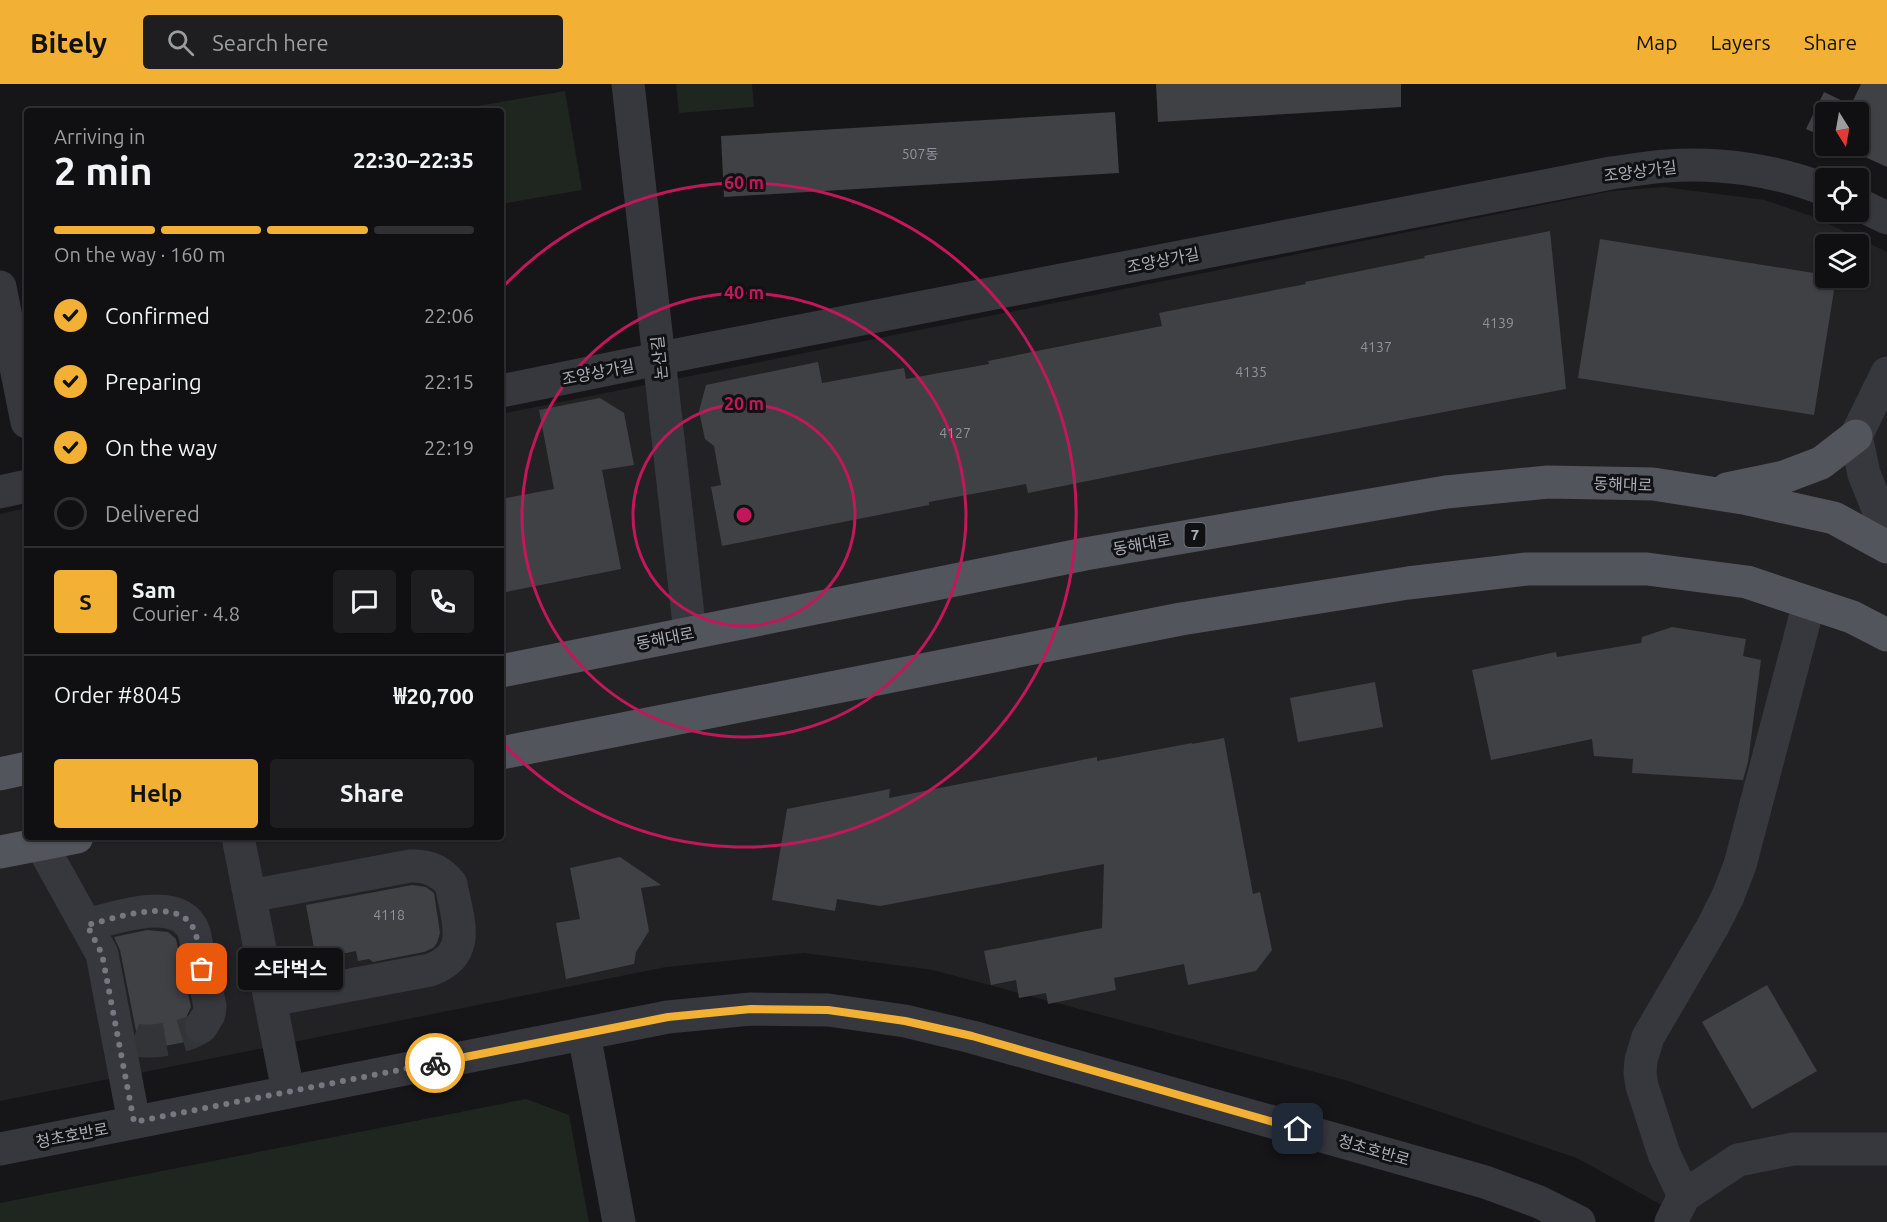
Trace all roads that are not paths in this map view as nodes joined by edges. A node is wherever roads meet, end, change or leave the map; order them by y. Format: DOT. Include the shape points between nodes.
graph roads {
  1 [pos="628,84"];
  2 [pos="1815,186"];
  3 [pos="1869,209"];
  4 [pos="1887,218"];
  5 [pos="0,287"];
  6 [pos="658,359"];
  7 [pos="1887,373"];
  8 [pos="504,390"];
  9 [pos="24,407"];
  10 [pos="1856,436"];
  11 [pos="24,487"];
  12 [pos="0,492"];
  13 [pos="1709,493"];
  14 [pos="1887,526"];
  15 [pos="1887,547"];
  16 [pos="1809,603"];
  17 [pos="690,633"];
  18 [pos="1887,635"];
  19 [pos="504,670"];
  20 [pos="504,752"];
  21 [pos="24,769"];
  22 [pos="0,774"];
  23 [pos="62,840"];
  24 [pos="239,840"];
  25 [pos="41,844"];
  26 [pos="0,852"];
  27 [pos="250,896"];
  28 [pos="87,925"];
  29 [pos="271,1000"];
  30 [pos="201,1027"];
  31 [pos="584,1034"];
  32 [pos="288,1091"];
  33 [pos="134,1122"];
  34 [pos="0,1149"];
  35 [pos="1887,1149"];
  36 [pos="1677,1209"];
  37 [pos="620,1222"];
  38 [pos="1579,1222"];
  1 -- 6 [label="street, 논산길"];
  2 -- 6 [label="street, 조양상가길" via="1717,166 1666,166 1611,173"];
  3 -- 4 [label="street"];
  5 -- 9 [label="street"];
  6 -- 8 [label="street, 조양상가길"];
  6 -- 17 [label="street, 논산길"];
  7 -- 10 [label="street"];
  10 -- 13 [label="main road" via="1821,463 1784,477"];
  10 -- 14 [label="street" via="1864,474"];
  11 -- 12 [label="street"];
  13 -- 15 [label="main road, 동해대로 / 7" via="1834,518"];
  13 -- 17 [label="main road, 동해대로 / 7" via="1653,484 1548,482 1446,492 1084,554"];
  16 -- 18 [label="main road" via="1852,617"];
  16 -- 20 [label="main road" via="1747,582 1647,569 1527,569 1181,620"];
  16 -- 36 [label="street" via="1740,865 1713,926 1648,1037 1641,1060 1642,1086"];
  17 -- 19 [label="main road, 동해대로 / 7"];
  21 -- 22 [label="main road"];
  23 -- 25 [label="main road"];
  24 -- 27 [label="street"];
  25 -- 26 [label="main road"];
  25 -- 28 [label="street"];
  27 -- 29 [label="street"];
  27 -- 29 [label="street" via="410,866 434,870 451,884 460,938 456,951 446,962 430,970"];
  28 -- 30 [label="street" via="147,911 184,917 192,925 210,1006"];
  28 -- 33 [label="street" via="102,954 124,1028"];
  29 -- 32 [label="street"];
  31 -- 32 [label="street, 청초호반로"];
  31 -- 37 [label="street"];
  31 -- 38 [label="street, 청초호반로" via="668,1017 751,1009 828,1010 905,1021 972,1036 1450,1172 1539,1202"];
  32 -- 33 [label="street, 청초호반로"];
  33 -- 34 [label="street, 청초호반로"];
  35 -- 36 [label="street" via="1793,1149 1738,1160"];
}
